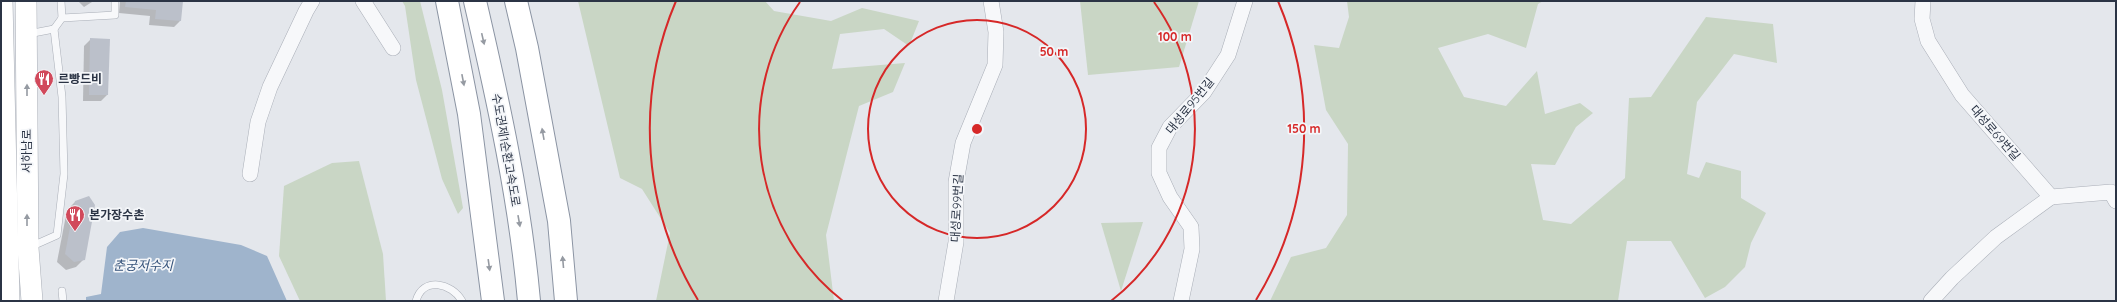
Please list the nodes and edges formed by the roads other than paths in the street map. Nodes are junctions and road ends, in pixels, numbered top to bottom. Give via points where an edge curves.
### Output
1 (2, 1) edge
2 (26, 1) edge
3 (61, 1) edge
4 (115, 1) edge
5 (312, 1) edge
6 (363, 1) edge
7 (447, 1) edge
8 (474, 1) edge
9 (516, 1) edge
10 (991, 1) edge
11 (1245, 1) edge
12 (1923, 1) edge
13 (62, 18) junction
14 (54, 29) junction
15 (27, 34) junction
16 (2, 37) edge
17 (393, 48) dead end
18 (250, 174) dead end
19 (2051, 197) junction
20 (2116, 201) edge
21 (28, 248) junction
22 (62, 291) dead end
23 (9, 301) edge
24 (32, 301) edge
25 (63, 301) edge
26 (416, 301) edge
27 (462, 301) edge
28 (493, 301) edge
29 (529, 301) edge
30 (566, 301) edge
31 (946, 301) edge
32 (1181, 301) edge
33 (1931, 301) edge

1 - 16 street, 서하남로
2 - 15 street, 서하남로
3 - 13 lane
4 - 13 lane via 115,15
5 - 18 street via 270,88 258,122
6 - 17 street
7 -> 28 highway via 469,114
8 -> 29 highway, 수도권제1순환고속도로 via 496,92 524,251
30 -> 9 highway via 559,221
10 - 31 street, 대성로99번길 via 996,32 995,65 964,143 956,182 956,242
11 - 32 street, 대성로95번길 via 1228,55 1204,92 1170,127 1159,148 1159,173 1170,197 1191,227 1192,249
12 - 19 street, 대성로69번길 via 1922,19 1928,41 1962,95
13 - 14 lane
14 - 15 lane
14 - 21 lane via 62,97 64,174 57,235
21 -> 15 street, 서하남로
16 - 23 street, 서하남로
19 - 20 street via 2111,192
19 - 33 street via 1996,237
21 - 24 street, 서하남로
22 - 25 lane
26 - 27 lane via 423,289 435,285 449,287 457,292

